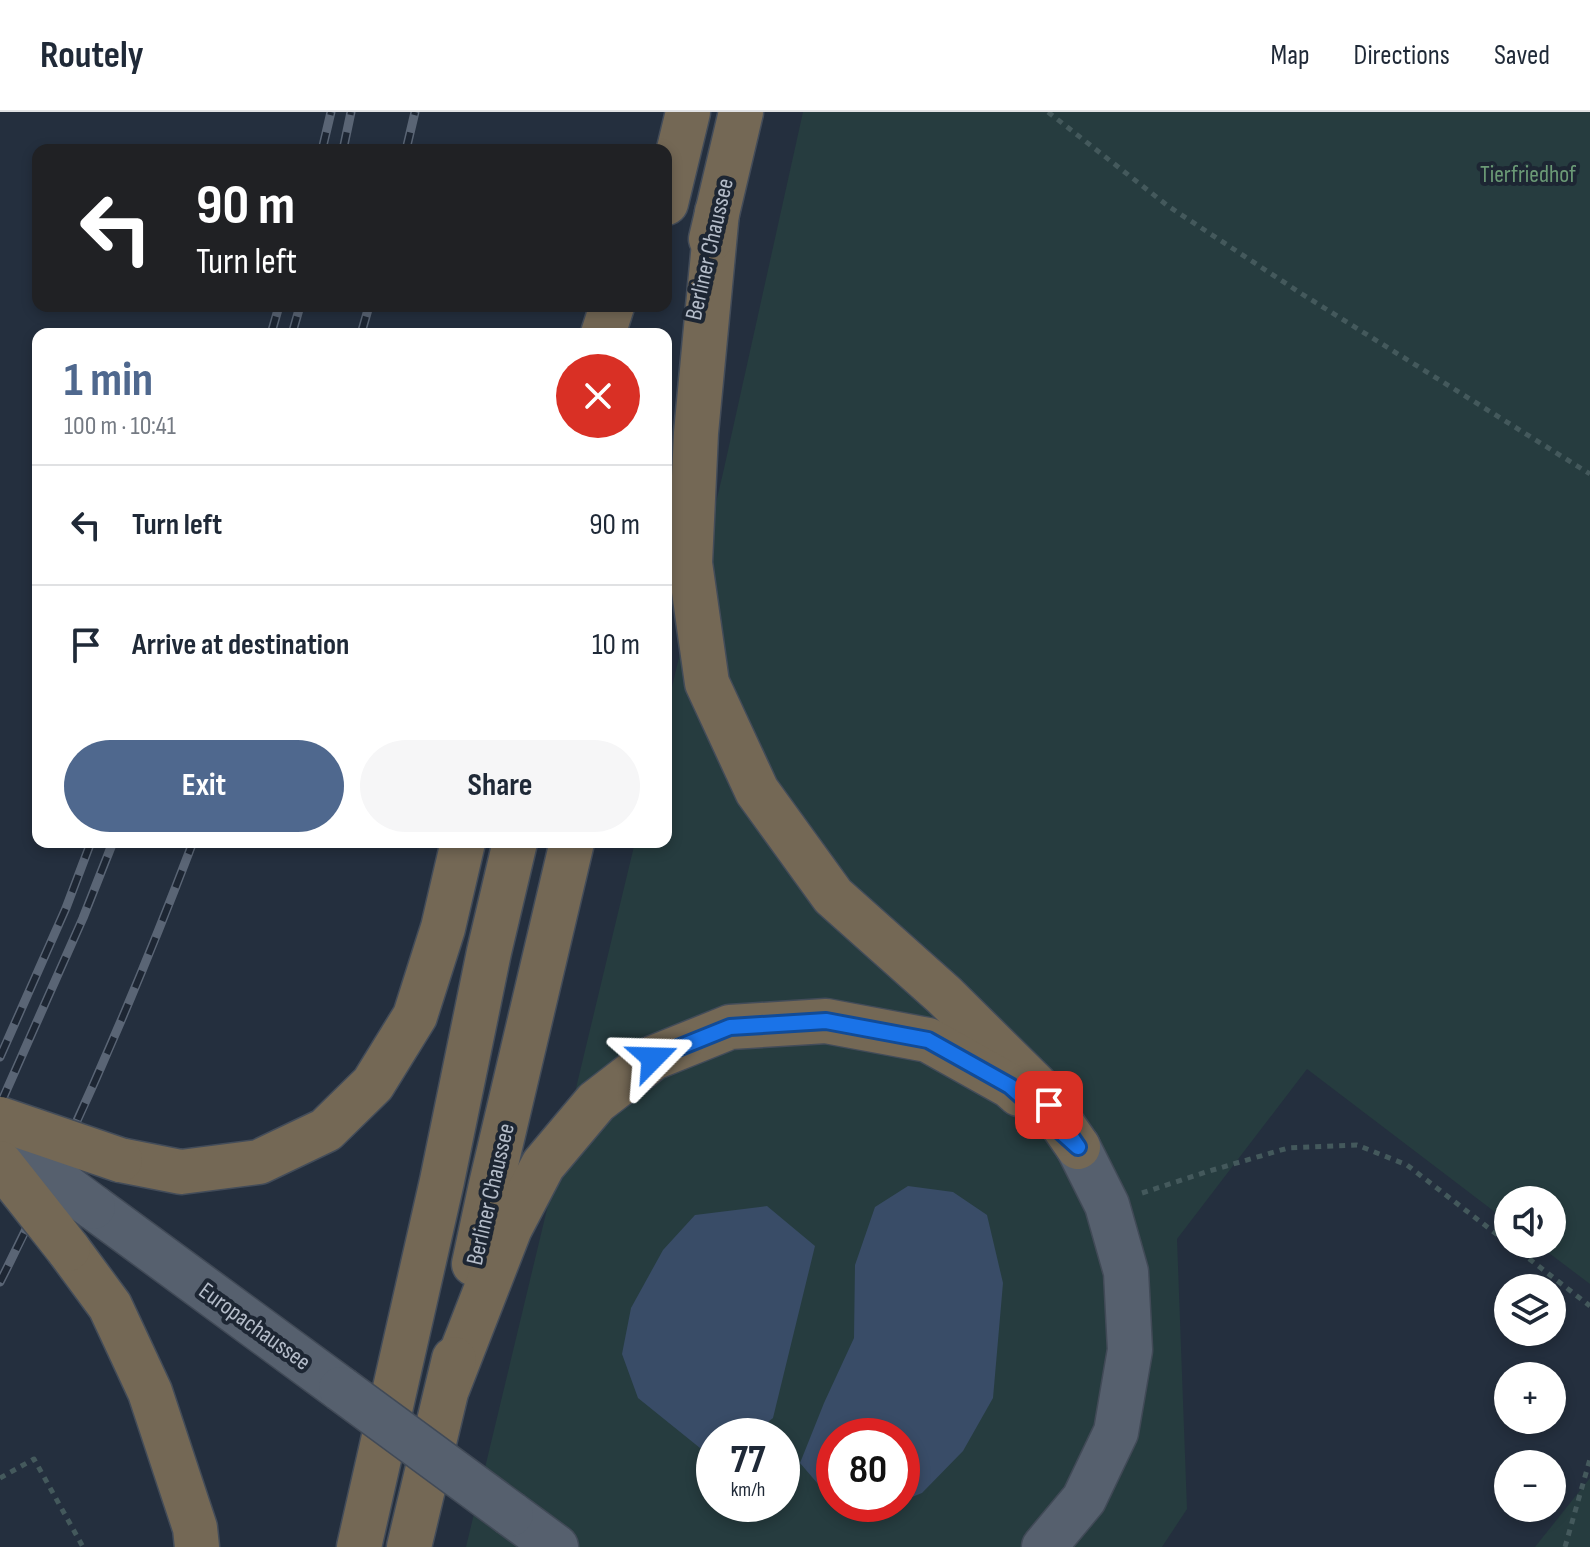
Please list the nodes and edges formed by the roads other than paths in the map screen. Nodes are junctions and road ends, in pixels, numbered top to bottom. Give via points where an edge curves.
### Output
1 (741, 112) edge
2 (686, 118) edge
3 (672, 154) edge
4 (672, 178) edge
5 (717, 212) junction
6 (672, 406) edge
7 (462, 848) edge
8 (514, 848) edge
9 (571, 848) edge
10 (0, 1119) edge
11 (0, 1138) edge
12 (1078, 1147) junction
13 (0, 1163) edge
14 (448, 1387) junction
15 (197, 1547) edge
16 (359, 1547) edge
17 (409, 1547) edge
18 (556, 1547) edge
19 (1044, 1547) edge

1 - 5 highway, Berliner Chaussee
2 - 3 highway
2 - 4 highway
5 - 6 highway, Berliner Chaussee
5 - 12 highway via 690,563 707,683 757,791 833,896 1035,1085
7 - 10 highway, bridge via 415,1016 373,1084 326,1130 259,1162 181,1172 120,1160
8 - 16 highway, Berliner Chaussee
9 - 14 highway, Berliner Chaussee
11 - 18 main road, Europachaussee, bridge
12 - 14 highway via 1010,1086 928,1040 826,1021 730,1027 653,1058 596,1102 543,1165 510,1228
12 - 19 main road via 1107,1205 1126,1272 1130,1350 1116,1432 1084,1499
13 - 15 highway, bridge via 110,1306 150,1392
14 - 17 highway, Berliner Chaussee

